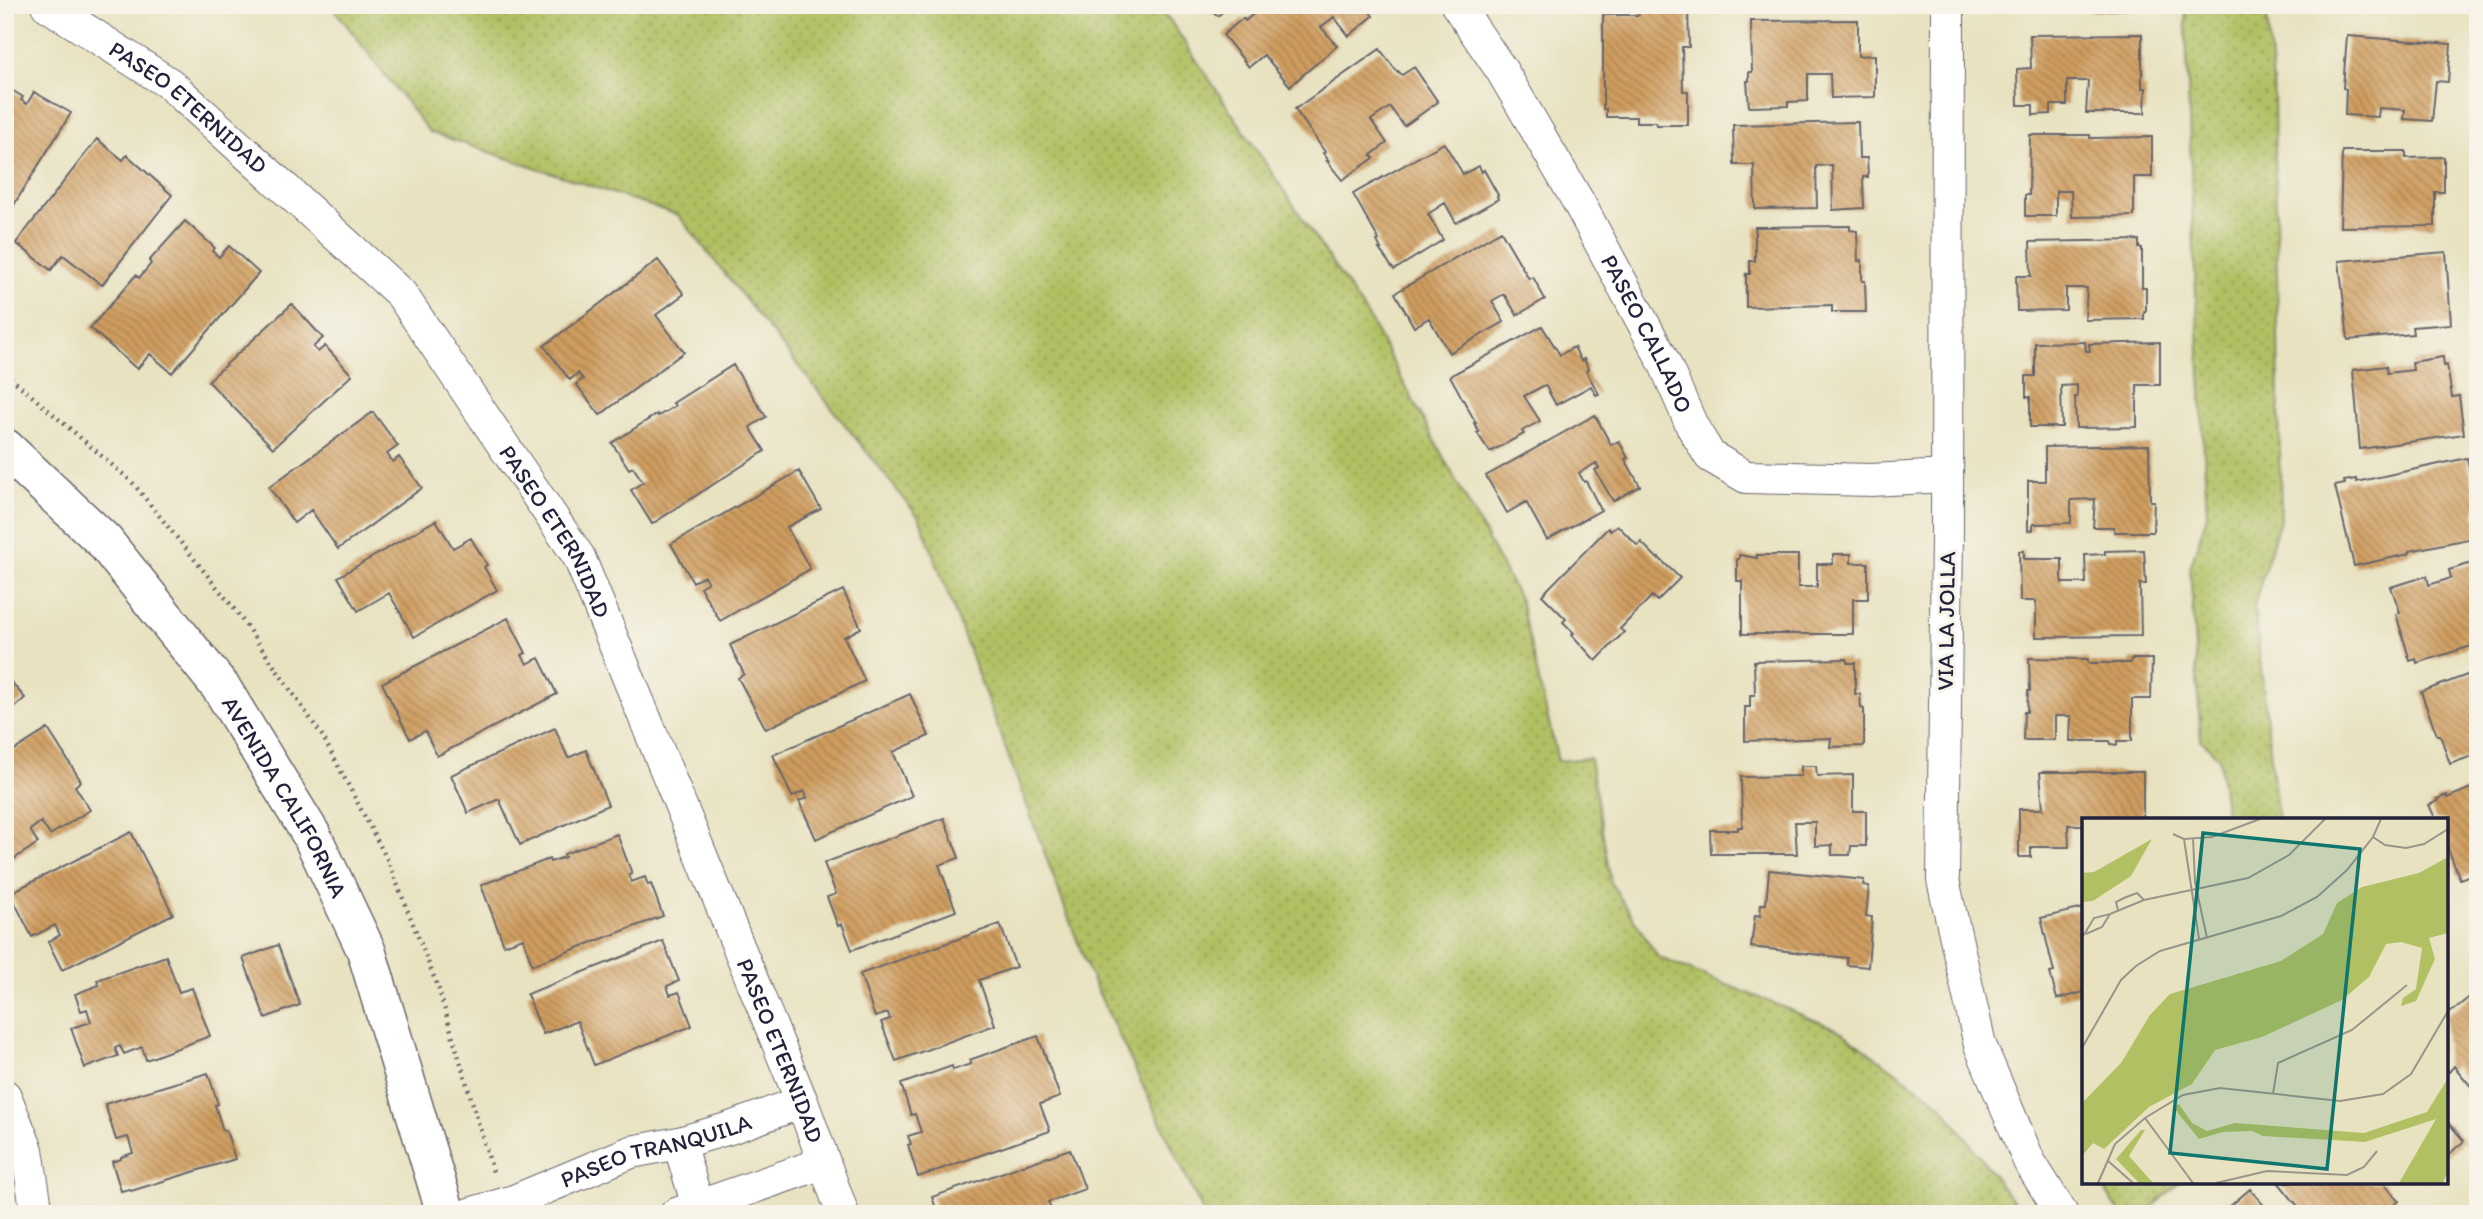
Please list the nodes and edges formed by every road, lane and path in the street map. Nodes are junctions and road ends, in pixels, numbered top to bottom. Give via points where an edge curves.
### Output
1 (47, 5) edge
2 (1457, 5) edge
3 (1948, 5) edge
4 (5, 448) edge
5 (1947, 476) junction
6 (5, 1096) edge
7 (802, 1102) junction
8 (679, 1143) junction
9 (823, 1163) junction
10 (687, 1210) edge
11 (37, 1214) edge
12 (446, 1214) edge
13 (469, 1214) edge
14 (843, 1214) edge
15 (2062, 1214) edge

1 - 7 street, PASEO ETERNIDAD via 170,84 401,294 579,557
2 - 5 street, PASEO CALLADO via 1502,71 1579,204 1710,456 1746,477 1871,480
3 - 5 street, VIA LA JOLLA
4 - 12 street, AVENIDA CALIFORNIA via 104,541 222,688 312,836 366,950
5 - 15 street, VIA LA JOLLA via 1943,880 1980,1045 2029,1161
6 - 11 street via 27,1150
7 - 8 street, PASEO TRANQUILA
7 - 9 street, PASEO ETERNIDAD
8 - 10 street
8 - 13 street, PASEO TRANQUILA via 631,1152 514,1201
9 - 10 street
9 - 14 street, PASEO ETERNIDAD

